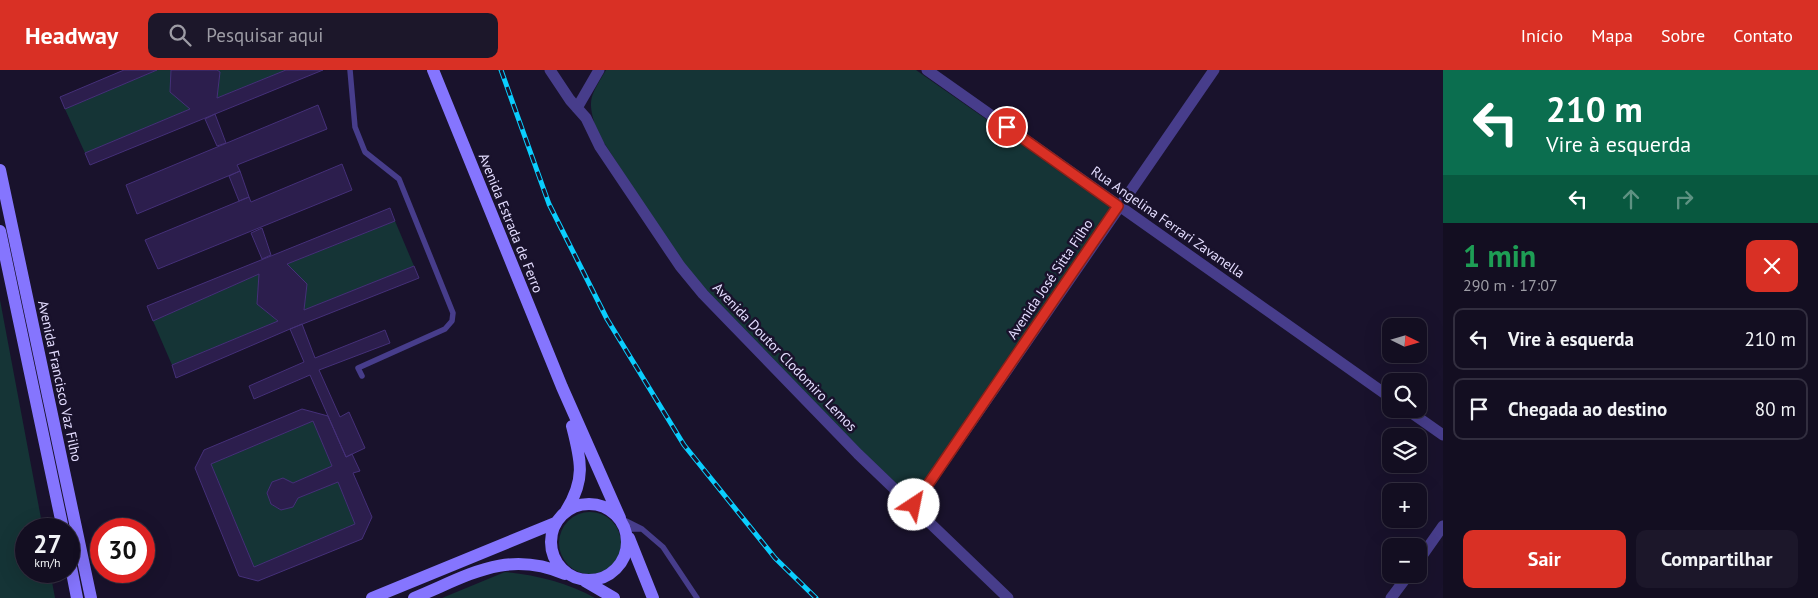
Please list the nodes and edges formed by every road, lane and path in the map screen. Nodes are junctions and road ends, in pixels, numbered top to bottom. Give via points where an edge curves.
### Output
1 (350, 70) edge
2 (433, 70) edge
3 (550, 70) edge
4 (600, 70) edge
5 (928, 70) edge
6 (1214, 70) edge
7 (577, 108) junction
8 (0, 170) edge
9 (1118, 206) junction
10 (0, 231) edge
11 (362, 376) dead end
12 (562, 387) junction
13 (1382, 392) edge
14 (1419, 418) edge
15 (1443, 434) edge
16 (914, 505) junction
17 (565, 511) junction
18 (61, 518) edge
19 (620, 518) junction
20 (556, 523) junction
21 (1443, 526) edge
22 (642, 529) junction
23 (627, 531) junction
24 (1427, 549) edge
25 (570, 576) junction
26 (585, 581) junction
27 (75, 583) edge
28 (1402, 583) edge
29 (78, 598) edge
30 (91, 598) edge
31 (372, 598) edge
32 (414, 598) edge
33 (614, 598) edge
34 (653, 598) edge
35 (697, 598) edge
36 (1008, 598) edge
37 (1391, 598) edge

1 - 11 lane via 355,127 365,152 399,179 452,313 452,322 446,329 358,368
2 - 12 main road, Avenida Estrada de Ferro
3 - 7 street, Avenida Doutor Clodomiro Lemos
4 - 7 street
5 - 9 street, Rua Angelina Ferrari Zavanella
6 - 9 street, Avenida José Sitta Filho
7 - 16 street, Avenida Doutor Clodomiro Lemos via 642,210 703,294 858,454
8 - 30 main road, Avenida Francisco Vaz Filho
9 - 13 street, Rua Angelina Ferrari Zavanella
9 - 16 street, Avenida José Sitta Filho
10 - 18 main road, Avenida Francisco Vaz Filho
12 - 17 main road, Avenida Estrada de Ferro via 579,453 581,474 576,494
12 - 19 main road, Avenida Estrada de Ferro
14 - 15 street
16 - 36 street, Avenida Doutor Clodomiro Lemos
17 - 19 main road, Avenida Estrada de Ferro via 579,504 594,503 608,508
17 - 20 main road, Avenida Estrada de Ferro
19 - 22 lane
19 - 23 main road, Avenida Estrada de Ferro
20 - 25 main road, Avenida Estrada de Ferro via 551,537 552,552 559,566
20 - 31 main road
21 - 24 street
22 - 23 lane
22 - 35 lane via 663,547
23 - 26 main road via 628,546 623,561 614,572 600,579
23 - 34 main road, Avenida Estrada de Ferro
25 - 26 main road
25 - 32 main road via 536,564 499,564
26 - 33 main road
27 - 29 main road
28 - 37 street

